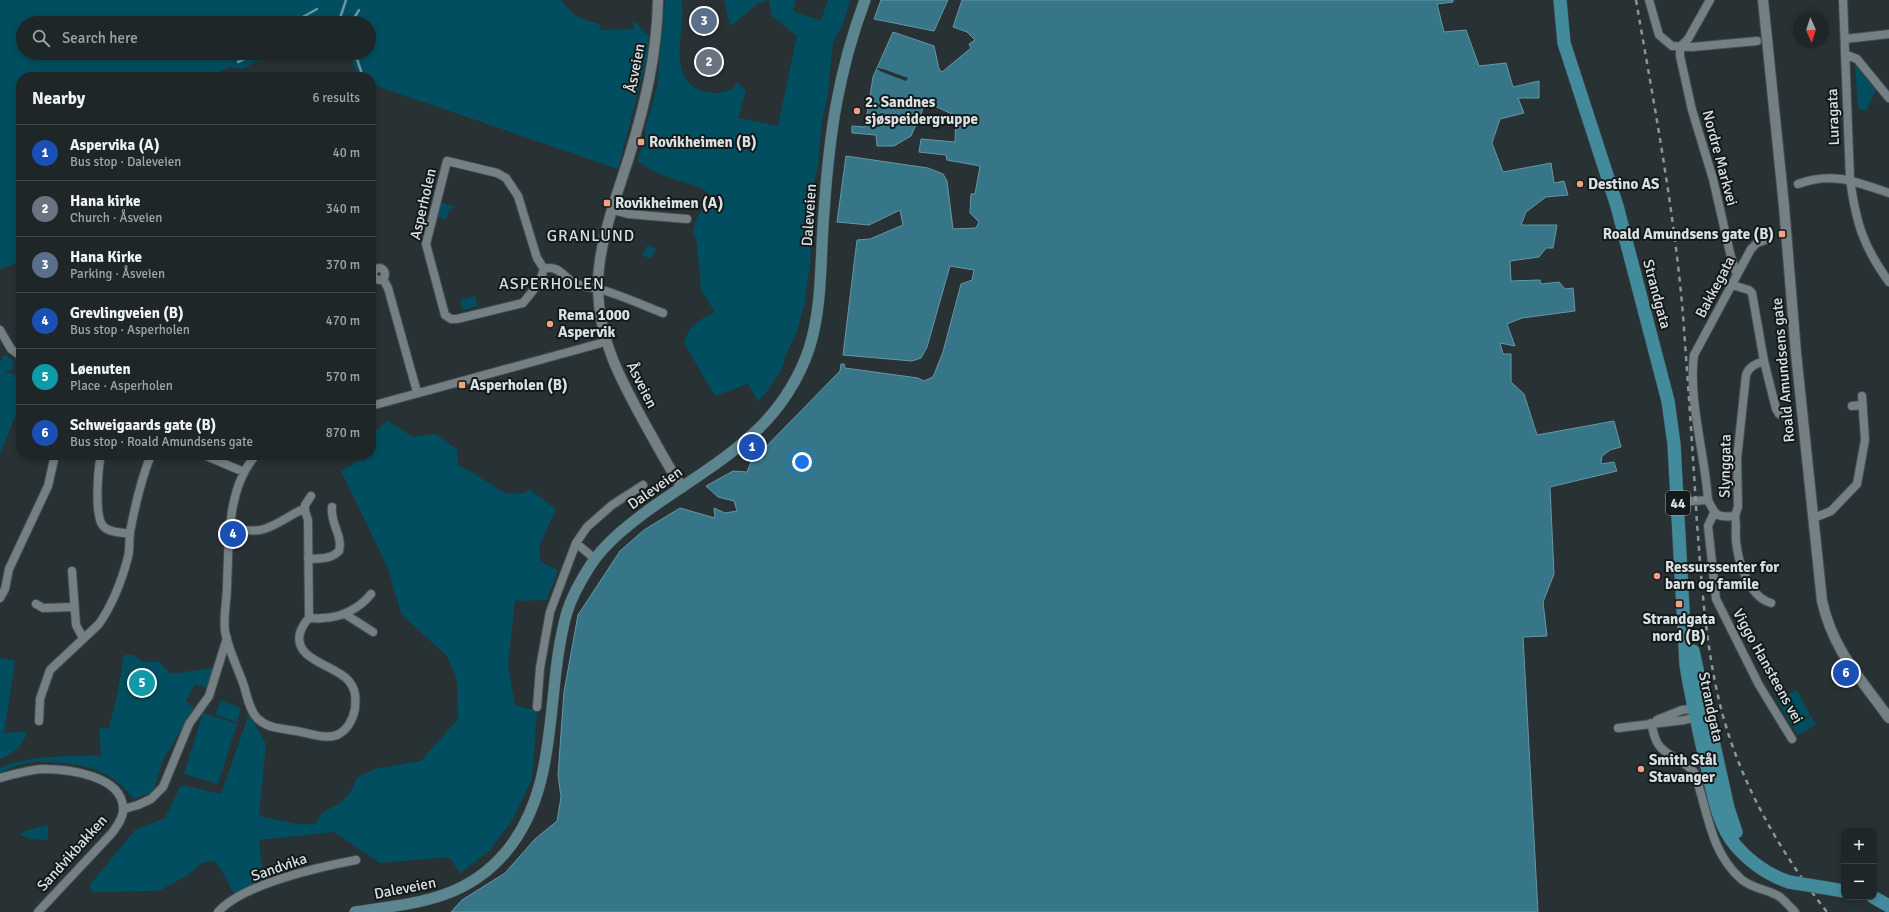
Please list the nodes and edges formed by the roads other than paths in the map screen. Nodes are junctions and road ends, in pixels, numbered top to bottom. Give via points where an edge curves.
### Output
1 (658, 0) edge
2 (865, 0) edge
3 (1560, 0) edge
4 (1649, 0) edge
5 (1710, 0) edge
6 (1764, 0) edge
7 (1843, 0) edge
8 (1889, 34) edge
9 (1845, 39) junction
10 (1757, 41) dead end
11 (1680, 47) junction
12 (1845, 54) junction
13 (1889, 98) edge
14 (1850, 179) junction
15 (1798, 184) dead end
16 (1888, 191) edge
17 (613, 210) junction
18 (687, 219) dead end
19 (1768, 239) dead end
20 (544, 269) junction
21 (1737, 275) junction
22 (383, 279) dead end
23 (1889, 282) edge
24 (1732, 285) junction
25 (598, 288) junction
26 (663, 312) dead end
27 (0, 330) edge
28 (605, 342) junction
29 (16, 353) edge
30 (1764, 361) junction
31 (417, 392) junction
32 (376, 404) edge
33 (1852, 406) dead end
34 (1785, 416) dead end
35 (54, 460) edge
36 (100, 460) edge
37 (149, 460) edge
38 (216, 460) edge
39 (252, 460) edge
40 (244, 472) junction
41 (643, 485) dead end
42 (682, 487) junction
43 (311, 496) dead end
44 (1708, 500) junction
45 (1678, 502) junction
46 (332, 507) dead end
47 (305, 511) junction
48 (1714, 513) junction
49 (1735, 516) junction
50 (1812, 516) junction
51 (229, 527) junction
52 (130, 534) junction
53 (576, 543) junction
54 (308, 559) junction
55 (595, 559) junction
56 (72, 571) dead end
57 (371, 594) dead end
58 (0, 598) edge
59 (1771, 603) dead end
60 (36, 604) dead end
61 (74, 607) junction
62 (346, 614) junction
63 (310, 618) junction
64 (373, 632) dead end
65 (227, 637) junction
66 (83, 638) junction
67 (537, 707) dead end
68 (1698, 712) junction
69 (1889, 718) edge
70 (39, 721) dead end
71 (1651, 723) junction
72 (1618, 728) dead end
73 (1792, 739) dead end
74 (0, 778) edge
75 (124, 809) junction
76 (356, 860) dead end
77 (1841, 890) edge
78 (1877, 895) edge
79 (1889, 896) edge
80 (1877, 898) edge
81 (1889, 906) edge
82 (40, 911) edge
83 (218, 912) edge
84 (355, 912) edge
85 (1795, 912) edge

1 - 17 street, Åsveien via 656,40 649,82
2 - 42 main road, Daleveien via 852,38 834,111 827,168 817,312 810,346 792,386 762,427 724,459
3 - 45 main road, Strandgata / 44 via 1564,42 1617,206 1668,401
4 - 11 street via 1659,35 1672,46
5 - 11 street via 1688,39
6 - 50 street, Roald Amundsens gate
7 - 9 street, Luragata
8 - 9 street
9 - 12 street, Luragata
10 - 11 street
11 - 21 street, Nordre Markvei via 1692,110
12 - 13 street via 1857,59
12 - 14 street, Luragata
14 - 15 street via 1814,179
14 - 16 street
14 - 23 street, Luragata via 1856,220 1861,235 1872,258
17 - 18 street via 628,214
17 - 25 street, Åsveien via 600,260
19 - 21 street, Bakkegata via 1757,243 1751,249
20 - 20 street, Asperholen via 539,283 523,303 457,319 445,315 426,244 447,161 496,173 506,178 518,196 537,258
20 - 25 street via 555,268 573,282
21 - 24 street, Bakkegata
22 - 31 street via 388,288
24 - 30 street via 1752,293
24 - 44 street, Bakkegata via 1694,355 1692,366
25 - 26 street
25 - 28 street, Åsveien
27 - 29 street via 11,349
28 - 31 street
28 - 42 street, Åsveien via 628,391
30 - 34 street via 1776,409 1779,414
30 - 49 street, Slynggata via 1752,366 1746,375 1737,459 1738,507
31 - 32 street
33 - 50 street via 1862,400 1865,440 1857,484 1831,511
35 - 58 street via 48,486 9,569
36 - 52 street via 97,471 100,518 103,526 112,531
37 - 52 street via 144,470
38 - 40 street
39 - 40 street
40 - 51 street
41 - 53 street, Daleveien via 612,505 587,527
42 - 55 main road, Daleveien via 624,528
43 - 47 street via 305,505
44 - 45 street, Slynggata
44 - 48 street, Slynggata
45 - 68 main road, Strandgata / 44 via 1685,652
46 - 54 street via 332,520 340,537 339,551 325,559
47 - 51 street via 301,510 277,525 257,531
47 - 54 street via 308,520
48 - 49 street, Slynggata via 1722,517
48 - 73 street, Viggo Hansteens vei via 1708,526 1716,599 1759,685
49 - 59 street via 1736,541 1747,578 1754,592 1763,601
50 - 69 street, Roald Amundsens gate via 1819,585 1831,634 1849,664
51 - 65 street via 225,631
52 - 66 street via 129,555 122,578 99,624
53 - 55 street
53 - 67 street, Daleveien via 550,612 541,662
54 - 63 street
55 - 84 main road, Daleveien via 568,610 556,671 542,780 518,837 485,872 446,895 407,905
56 - 61 street
57 - 62 street via 362,604
60 - 61 street via 43,608
61 - 66 street via 76,625
62 - 63 street
62 - 64 street
63 - 65 street via 304,623 299,637 304,653 344,677 355,693 351,721 339,734 333,736 269,727 257,718
65 - 75 street via 209,696 189,724 163,787 152,799
66 - 70 street via 50,670 40,699
68 - 71 street via 1682,710
68 - 77 main road, Strandgata / 44, bridge via 1719,810 1732,840 1763,870 1789,882
71 - 72 street
71 - 85 street via 1659,746 1666,753 1688,764 1694,772 1712,835 1726,863 1742,880 1779,897
74 - 75 street, Sandvikbakken via 42,769 98,778 112,786 121,798
75 - 82 street, Sandvikbakken via 112,833
76 - 83 street, Sandvika via 273,882 235,898 224,904
78 - 79 main road
80 - 81 main road

